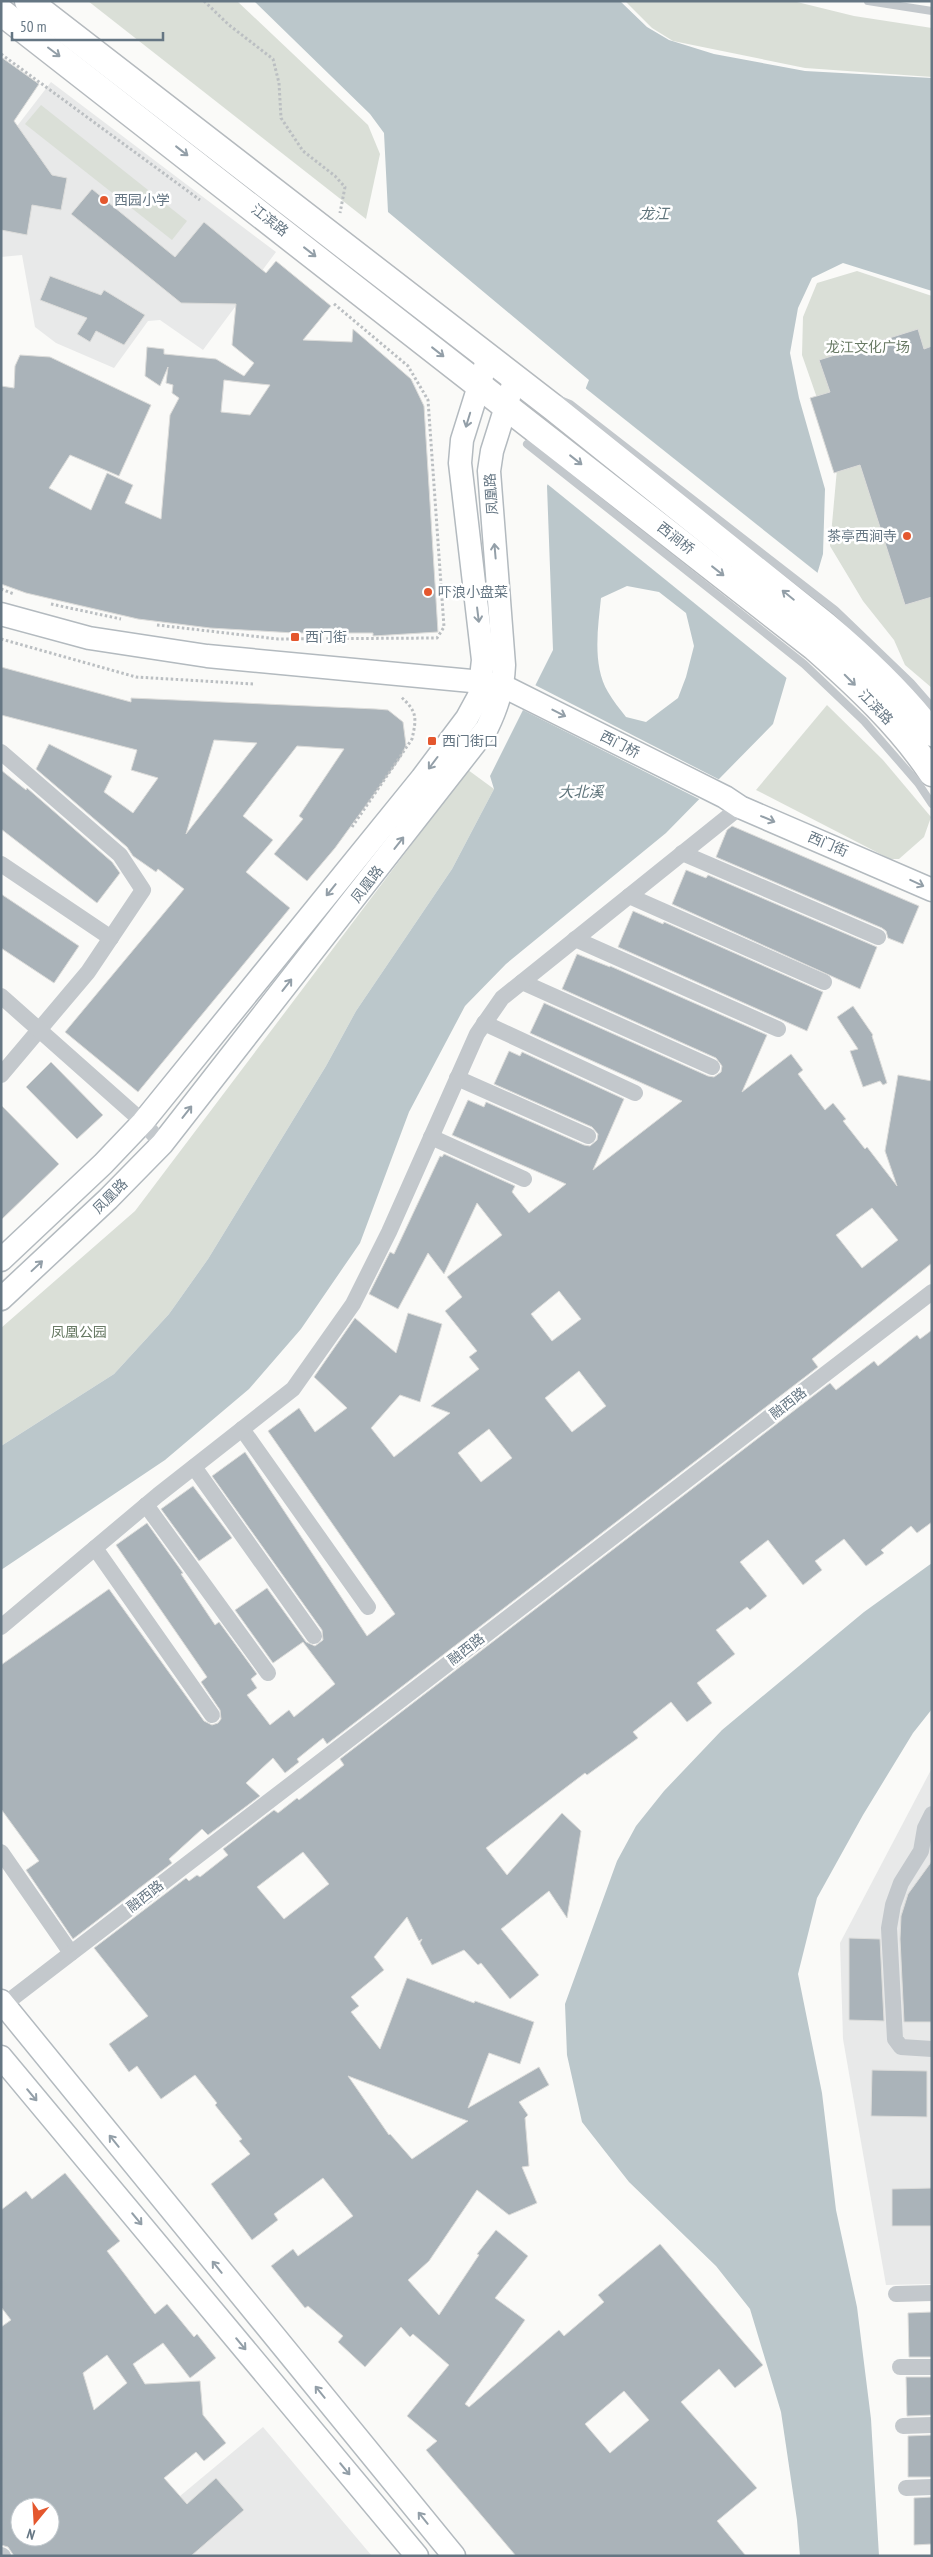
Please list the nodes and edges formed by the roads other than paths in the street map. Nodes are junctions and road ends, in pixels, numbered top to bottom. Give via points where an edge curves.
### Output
1 (28, 1) edge
2 (868, 1) edge
3 (932, 11) edge
4 (2, 14) edge
5 (488, 357) junction
6 (515, 378) junction
7 (479, 384) junction
8 (556, 402) joint
9 (507, 405) junction
10 (533, 437) joint
11 (1, 614) edge
12 (820, 637) junction
13 (500, 686) junction
14 (932, 707) edge
15 (932, 733) edge
16 (1, 752) edge
17 (932, 773) edge
18 (732, 802) junction
19 (932, 804) edge
20 (682, 853) junction
21 (1, 864) edge
22 (932, 890) edge
23 (629, 896) junction
24 (878, 937) dead end
25 (111, 938) junction
26 (575, 939) junction
27 (522, 982) junction
28 (824, 982) dead end
29 (1, 996) edge
30 (484, 1023) junction
31 (778, 1029) dead end
32 (40, 1032) junction
33 (712, 1067) dead end
34 (1, 1074) edge
35 (456, 1078) junction
36 (635, 1093) dead end
37 (143, 1122) junction
38 (588, 1136) dead end
39 (430, 1137) junction
40 (162, 1144) junction
41 (524, 1179) dead end
42 (1, 1260) edge
43 (932, 1292) edge
44 (1, 1299) edge
45 (242, 1428) junction
46 (194, 1467) junction
47 (146, 1505) junction
48 (95, 1548) junction
49 (368, 1607) dead end
50 (1, 1627) edge
51 (314, 1636) dead end
52 (268, 1673) dead end
53 (212, 1715) dead end
54 (932, 1814) edge
55 (1, 1852) edge
56 (71, 1953) junction
57 (2, 2004) edge
58 (932, 2049) edge
59 (1, 2057) edge
60 (932, 2293) edge
61 (896, 2294) dead end
62 (932, 2367) edge
63 (900, 2368) dead end
64 (932, 2425) edge
65 (903, 2426) dead end
66 (932, 2487) edge
67 (906, 2488) dead end
68 (417, 2556) edge
69 (454, 2556) edge

1 - 5 main road, 江滨路
2 - 3 lane
4 -> 7 main road, 江滨路
5 - 6 main road, 江滨路
5 - 7 street, 凤凰路
6 - 8 main road, 江滨路
6 - 9 street, 凤凰路
7 - 9 main road, 江滨路
7 -> 13 street, 凤凰路 via 462,440 460,463 484,660
8 - 12 main road, 西涧桥
9 - 10 main road, 江滨路
13 -> 9 street, 凤凰路 via 504,665 489,471
10 - 12 main road, 西涧桥
11 - 13 street via 88,638 207,656
12 - 14 lane via 911,682
12 - 15 main road, 江滨路 via 856,651
12 -> 17 main road, 江滨路
12 - 19 lane via 864,721
13 -> 18 street, 西门桥
13 -> 37 street, 凤凰路 via 479,696 467,718 427,771
40 -> 13 street, 凤凰路 via 487,728
16 - 25 street via 120,855 142,890
18 - 20 street
18 -> 22 street, 西门街
20 - 23 street
20 - 24 street
21 - 25 street
23 - 26 street
23 - 28 street
25 - 32 street
26 - 27 street
26 - 31 street
27 - 30 street via 502,998
27 - 33 street
29 - 32 street
30 - 35 street
30 - 36 street
32 - 34 street
32 - 37 street
35 - 38 street
35 - 39 street
37 - 40 street
37 - 42 street, 凤凰路
39 - 41 street
39 - 45 street via 389,1232 353,1304 293,1389
44 -> 40 street, 凤凰路
43 - 56 street, 融西路
45 - 46 street
45 - 49 street
46 - 47 street
46 - 51 street
47 - 48 street
47 - 52 street
48 - 50 street
48 - 53 street
54 - 58 street via 925,1828 921,1851 896,1893 889,1928 895,2039 901,2047
55 - 56 street
56 - 57 street, 融西路
69 -> 57 street
59 -> 68 street
60 - 61 street
62 - 63 street
64 - 65 street
66 - 67 street

